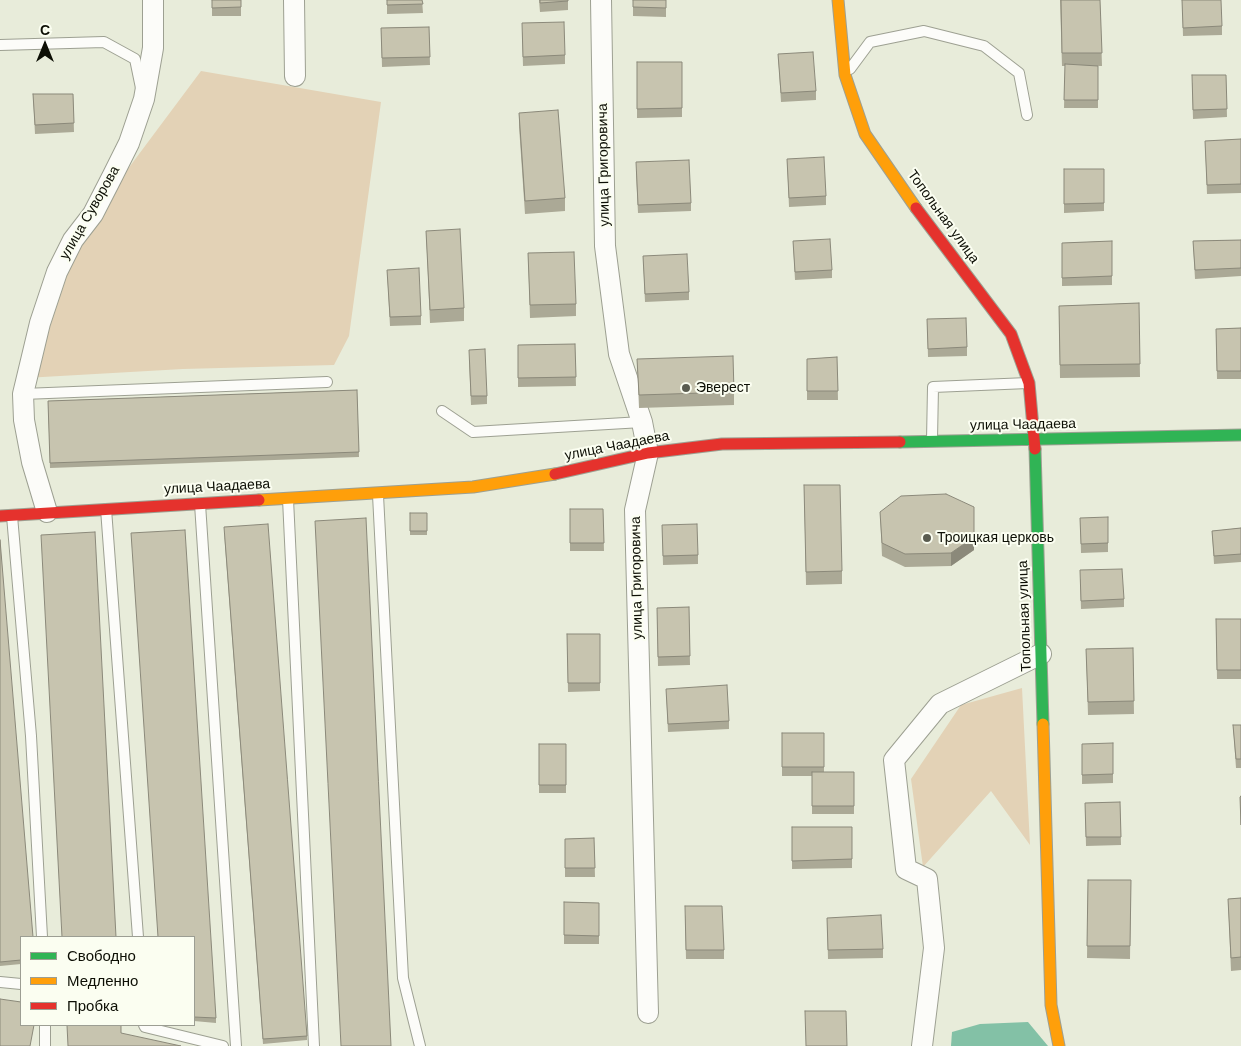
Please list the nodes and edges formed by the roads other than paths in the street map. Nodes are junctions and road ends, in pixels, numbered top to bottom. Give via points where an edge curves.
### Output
1 (152, 0) edge
2 (294, 0) edge
3 (601, 0) edge
4 (838, 0) edge
5 (0, 45) edge
6 (844, 75) junction
7 (295, 76) dead end
8 (144, 99) junction
9 (1027, 115) dead end
10 (327, 382) dead end
11 (1029, 383) junction
12 (23, 394) junction
13 (442, 410) dead end
14 (642, 422) junction
15 (1241, 435) edge
16 (1035, 440) junction
17 (932, 441) junction
18 (648, 453) junction
19 (378, 493) junction
20 (288, 498) junction
21 (200, 504) junction
22 (106, 509) junction
23 (47, 512) junction
24 (6, 516) edge
25 (1041, 654) junction
26 (42, 936) edge
27 (138, 936) edge
28 (0, 982) edge
29 (20, 984) edge
30 (648, 1013) dead end
31 (45, 1026) edge
32 (144, 1026) edge
33 (45, 1046) edge
34 (222, 1046) edge
35 (236, 1046) edge
36 (314, 1046) edge
37 (420, 1046) edge
38 (922, 1046) edge
39 (1058, 1046) edge

1 - 8 street, улица Суворова via 153,48
2 - 7 street
3 - 14 street, улица Григоровича via 605,246 619,354
4 - 6 street, Топольная улица
5 - 8 lane via 104,42 135,60
6 - 9 lane via 870,42 924,31 984,46 1019,73
6 - 11 street, Топольная улица via 865,134 911,202 1011,334
8 - 12 street, улица Суворова via 129,143 113,175 57,272 40,323
10 - 12 lane
11 - 16 street, Топольная улица
11 - 17 lane via 934,387
12 - 23 street, улица Суворова via 32,462
13 - 14 lane via 473,432
14 - 18 street, улица Григоровича
15 - 16 street, улица Чаадаева
16 - 17 street, улица Чаадаева
16 - 25 street, Топольная улица
17 - 18 street, улица Чаадаева via 722,444
18 - 19 street, улица Чаадаева via 570,471 473,487
18 - 30 street, улица Григоровича via 635,510
19 - 20 street, улица Чаадаева
19 - 37 lane via 403,978
20 - 21 street, улица Чаадаева
20 - 36 lane
21 - 22 street, улица Чаадаева
21 - 35 lane
22 - 23 street, улица Чаадаева
22 - 27 lane
23 - 24 street, улица Чаадаева
24 - 26 lane via 31,736
25 - 38 street via 940,704 894,760 906,869 928,879 934,948
25 - 39 street, Топольная улица via 1051,1005
28 - 29 lane
31 - 33 lane
32 - 34 lane

